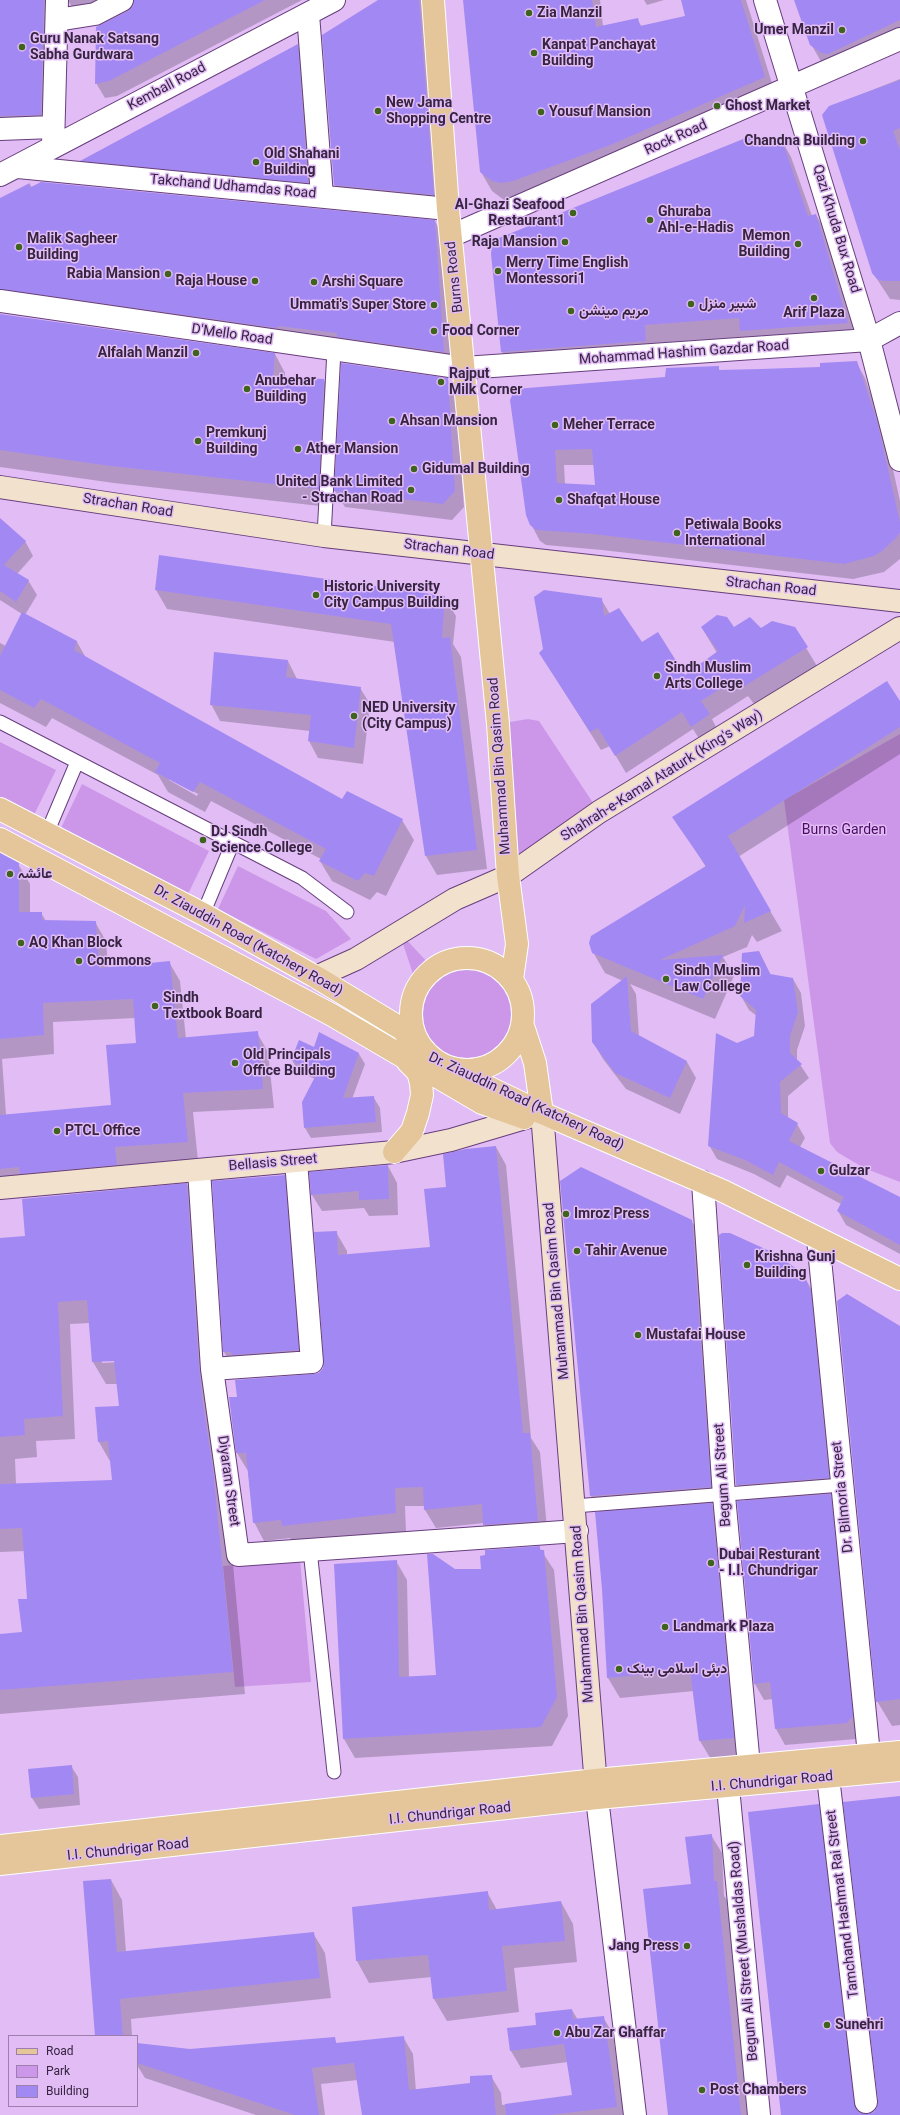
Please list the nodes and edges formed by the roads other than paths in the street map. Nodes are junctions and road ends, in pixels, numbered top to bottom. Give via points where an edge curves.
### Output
1 (122, 0) edge
2 (334, 0) edge
3 (433, 0) edge
4 (765, 0) edge
5 (57, 10) edge
6 (308, 14) junction
7 (900, 40) edge
8 (793, 87) junction
9 (0, 129) edge
10 (53, 137) junction
11 (9, 171) edge
12 (322, 196) junction
13 (448, 209) junction
14 (451, 236) junction
15 (0, 301) edge
16 (900, 322) edge
17 (869, 340) junction
18 (334, 350) junction
19 (464, 368) junction
20 (900, 460) edge
21 (0, 487) edge
22 (324, 536) junction
23 (481, 554) junction
24 (900, 601) edge
25 (900, 628) edge
26 (0, 722) edge
27 (77, 762) junction
28 (0, 809) edge
29 (47, 833) junction
30 (0, 838) edge
31 (233, 842) junction
32 (508, 876) junction
33 (347, 912) dead end
34 (204, 914) junction
35 (316, 977) junction
36 (512, 979) junction
37 (522, 1026) junction
38 (414, 1050) junction
39 (439, 1071) junction
40 (537, 1118) junction
41 (394, 1152) junction
42 (296, 1161) junction
43 (199, 1170) junction
44 (703, 1187) junction
45 (0, 1188) edge
46 (818, 1245) junction
47 (900, 1279) edge
48 (900, 1292) edge
49 (212, 1369) junction
50 (842, 1485) junction
51 (724, 1496) junction
52 (574, 1506) junction
53 (577, 1531) junction
54 (310, 1550) junction
55 (900, 1752) edge
56 (869, 1755) junction
57 (749, 1766) junction
58 (900, 1770) edge
59 (334, 1772) dead end
60 (828, 1777) junction
61 (728, 1787) junction
62 (597, 1789) junction
63 (0, 1846) edge
64 (0, 1864) edge
65 (866, 2102) dead end
66 (635, 2115) edge
67 (759, 2115) edge

1 - 5 street via 95,14
2 - 6 street, Kemball Road
3 - 13 main road, Burns Road
4 - 8 street, Qazi Khuda Bux Road
5 - 10 street
6 - 10 street, Kemball Road
6 - 12 street
7 - 8 street, Rock Road
8 - 14 street, Rock Road
8 - 17 street, Qazi Khuda Bux Road
9 - 10 street
10 - 11 street, Kemball Road
11 - 12 street, Takchand Udhamdas Road
12 - 13 street, Takchand Udhamdas Road
13 - 14 main road, Burns Road
14 - 19 main road, Burns Road
15 - 18 street, D'Mello Road
16 - 17 street, Mohammad Hashim Gazdar Road
17 - 19 street, Mohammad Hashim Gazdar Road
17 - 20 street, Qazi Khuda Bux Road
18 - 19 street, D'Mello Road
18 - 22 lane
19 - 23 main road, Burns Road
21 - 22 main road, Strachan Road
22 - 23 main road, Strachan Road
23 - 24 main road, Strachan Road
23 - 32 main road, Muhammad Bin Qasim Road via 498,724
25 - 32 main road, Shahrah-e-Kamal Ataturk (King's Way) via 599,812
26 - 27 lane
27 - 29 lane
27 - 31 lane
28 - 29 main road, Dr. Ziauddin Road (Katchery Road)
29 - 34 main road, Dr. Ziauddin Road (Katchery Road)
30 - 38 main road, Dr. Ziauddin Road (Katchery Road) via 332,1015
31 - 33 lane via 302,878
31 - 34 lane
32 - 35 main road, Shahrah-e-Kamal Ataturk (King's Way) via 455,899 356,959
32 - 36 main road, Muhammad Bin Qasim Road via 517,944
34 - 35 main road, Dr. Ziauddin Road (Katchery Road)
35 - 38 main road, Dr. Ziauddin Road (Katchery Road) via 402,1029
36 - 37 main road via 521,997
36 - 38 main road via 488,962 469,956 455,958 433,968 417,986 412,999
37 - 39 main road via 509,1051 494,1064 476,1069
37 - 40 main road via 535,1063
38 - 39 main road, Dr. Ziauddin Road (Katchery Road)
38 - 41 main road via 422,1095 412,1131
39 - 40 main road, Dr. Ziauddin Road (Katchery Road)
40 - 41 main road, Bellasis Street
40 - 44 main road, Dr. Ziauddin Road (Katchery Road)
40 - 52 main road, Muhammad Bin Qasim Road
41 - 42 main road, Bellasis Street
42 - 43 main road, Bellasis Street
42 - 49 street via 312,1362
43 - 45 main road, Bellasis Street
43 - 49 street
44 - 46 main road, Dr. Ziauddin Road (Katchery Road)
44 - 51 street, Begum Ali Street
46 - 47 main road, Dr. Ziauddin Road (Katchery Road)
46 - 48 main road, Dr. Ziauddin Road (Katchery Road)
46 - 50 street, Dr. Bilmoria Street
49 - 54 street, Diyaram Street via 238,1555
50 - 51 lane
50 - 56 street, Dr. Bilmoria Street
51 - 52 lane
51 - 57 street, Begum Ali Street
52 - 53 main road, Muhammad Bin Qasim Road
53 - 54 street, Diyaram Street
53 - 62 main road, Muhammad Bin Qasim Road
54 - 59 lane
55 - 56 main road, I.I. Chundrigar Road
56 - 57 main road, I.I. Chundrigar Road
57 - 62 main road, I.I. Chundrigar Road
58 - 60 main road, I.I. Chundrigar Road
60 - 61 main road, I.I. Chundrigar Road
60 - 65 street, Tamchand Hashmat Rai Street
61 - 62 main road, I.I. Chundrigar Road
61 - 67 street, Begum Ali Street (Mushaldas Road)
62 - 63 main road, I.I. Chundrigar Road
62 - 64 main road, I.I. Chundrigar Road
62 - 66 street, Muhammad Bin Qasim Road

